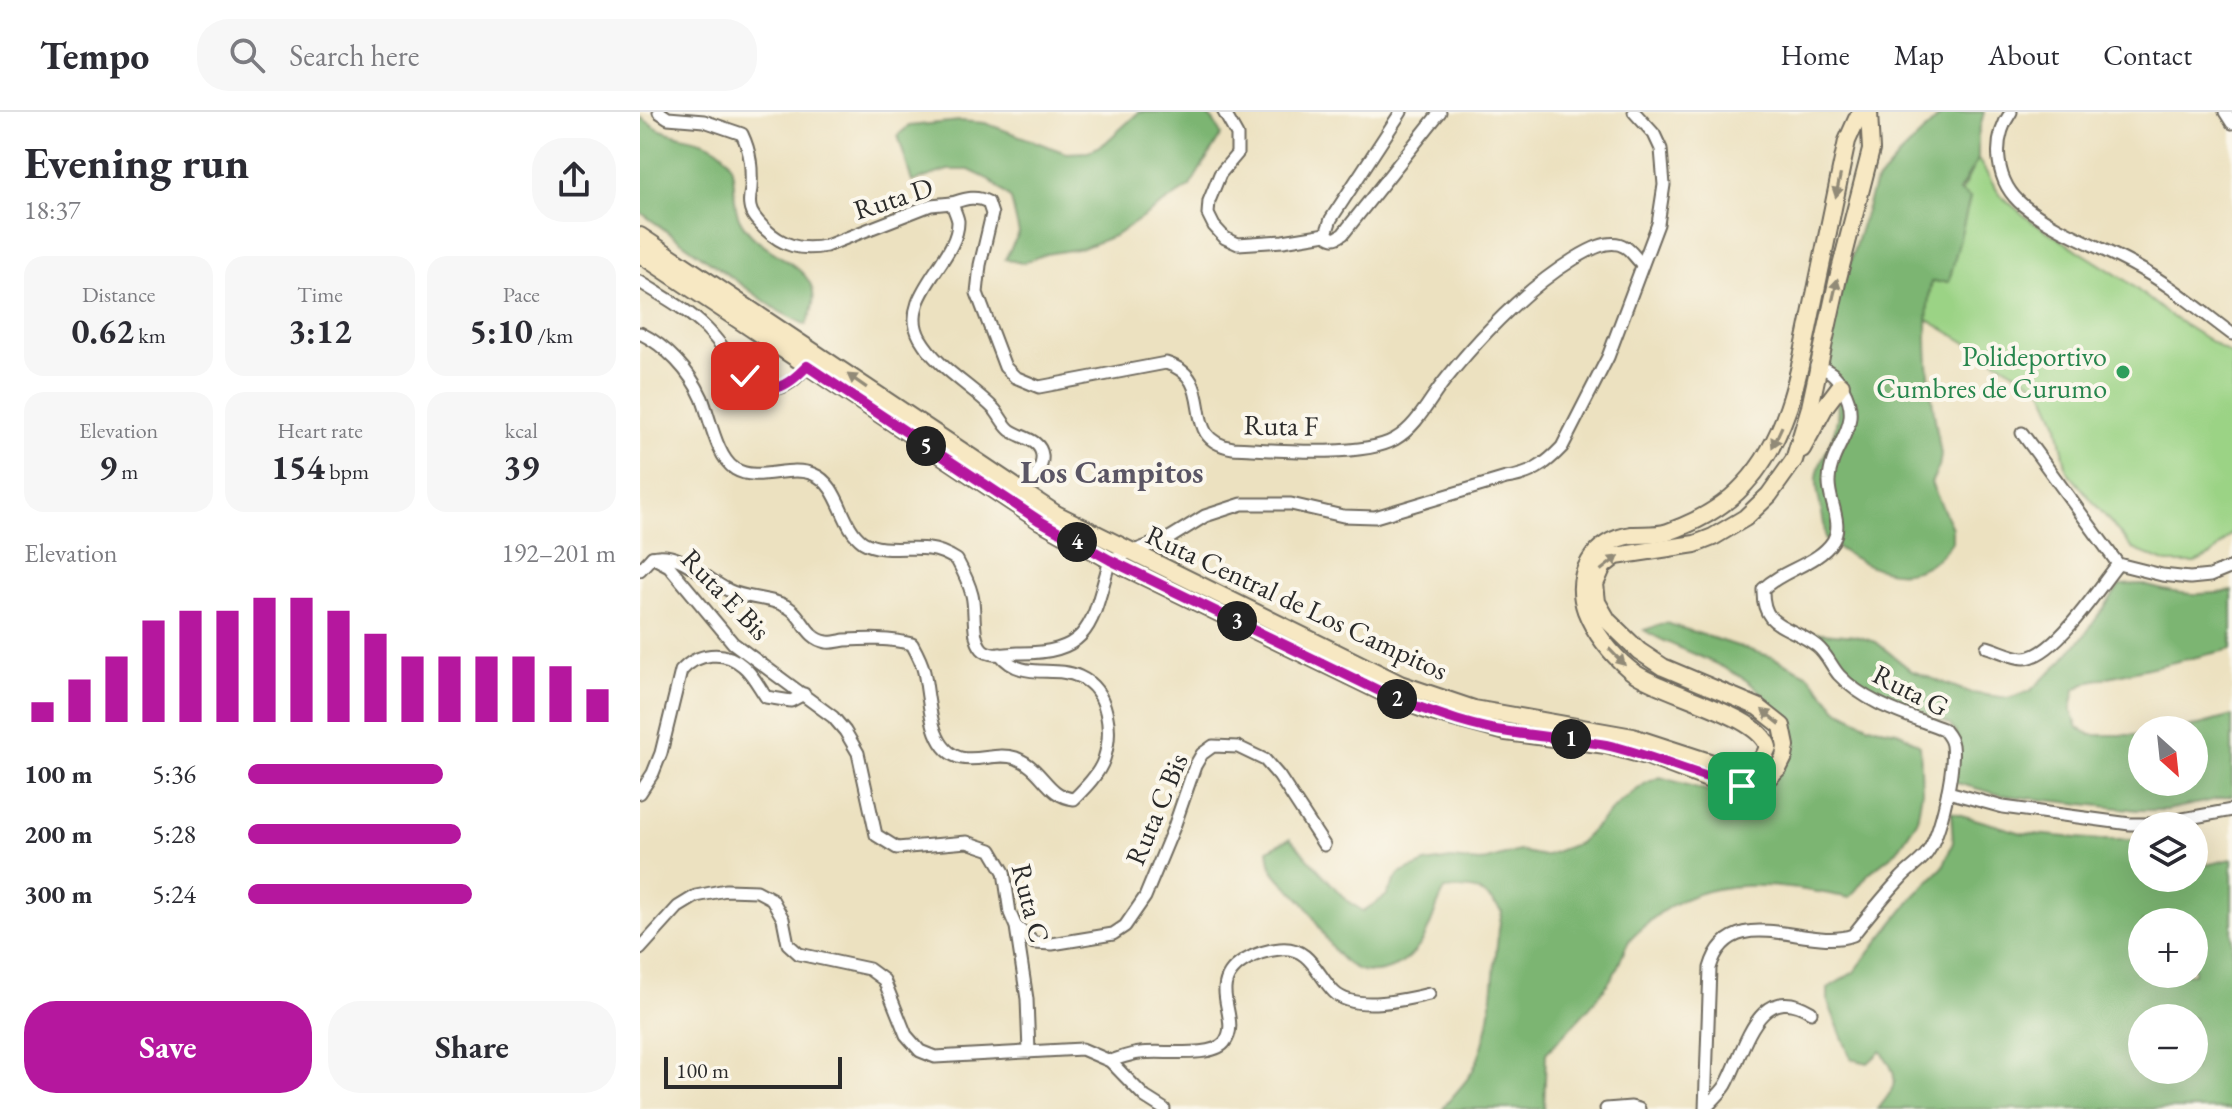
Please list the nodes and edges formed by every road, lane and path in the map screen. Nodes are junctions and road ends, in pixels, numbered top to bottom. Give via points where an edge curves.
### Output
1 (659, 112) edge
2 (1224, 112) edge
3 (1401, 112) edge
4 (1440, 112) edge
5 (1634, 112) edge
6 (1860, 112) edge
7 (1869, 112) edge
8 (2011, 112) edge
9 (2225, 112) edge
10 (2232, 123) edge
11 (952, 203) junction
12 (1326, 234) junction
13 (640, 236) edge
14 (640, 254) edge
15 (1642, 264) junction
16 (640, 282) edge
17 (640, 333) edge
18 (2232, 334) edge
19 (812, 359) junction
20 (1800, 363) junction
21 (1818, 366) junction
22 (1841, 385) junction
23 (2022, 433) dead end
24 (1794, 460) junction
25 (1020, 500) junction
26 (1129, 551) junction
27 (652, 557) junction
28 (1110, 560) junction
29 (2118, 564) junction
30 (2232, 567) edge
31 (640, 570) edge
32 (1987, 647) dead end
33 (1000, 654) junction
34 (804, 694) junction
35 (1948, 792) junction
36 (640, 793) edge
37 (2232, 810) edge
38 (1324, 845) dead end
39 (1016, 927) junction
40 (640, 949) edge
41 (1429, 994) dead end
42 (1811, 1012) dead end
43 (1029, 1052) junction
44 (1110, 1061) junction
45 (1164, 1109) edge
46 (1606, 1109) edge
47 (1639, 1109) edge
48 (1705, 1109) edge

1 - 11 street, Ruta D via 742,134 752,168 750,209 769,233 792,247 826,246 931,205
2 - 12 street via 1237,135 1237,154 1220,174 1209,201 1214,226 1238,244
3 - 12 street
4 - 12 street via 1343,234 1331,239
5 - 15 street via 1654,134 1664,168 1658,224
6 -> 20 main road, Ruta Central de Los Campitos via 1847,141
21 -> 7 main road, Ruta Central de Los Campitos via 1871,150
8 - 18 street via 1998,152 2001,172 2021,204 2139,268
9 - 10 street
11 - 15 street, Ruta F via 968,198 988,202 992,214 977,293 1005,367 1015,377 1039,387 1166,363 1175,366 1197,393 1209,440 1233,448 1367,449 1397,439 1512,304 1555,271 1585,253 1615,244 1626,247
11 - 25 street, Ruta D via 958,220 954,235 916,307 913,324 953,376 1010,429 1038,444 1041,463
13 - 19 main road, Ruta Central de Los Campitos
14 - 19 main road, Ruta Central de Los Campitos
15 - 26 street via 1608,357 1562,447 1539,468 1375,517 1291,504 1242,504
16 - 19 street via 705,327 754,383 789,384
17 - 33 street, Ruta E Bis via 667,350 685,372 701,395 725,461 737,471 801,470 816,475 829,486 860,540 872,546 932,549 957,560 972,595 977,640 988,653
19 - 25 main road, Ruta Central de Los Campitos
20 - 21 street
20 -> 26 main road, Ruta Central de Los Campitos via 1779,435 1740,490 1681,527 1611,542 1593,555 1583,578 1583,600 1593,625 1628,669 1759,732 1768,747 1748,769 1731,769 1614,732 1508,716 1437,698
21 - 22 street via 1832,372
21 - 24 main road, Ruta Central de Los Campitos
22 - 24 main road
22 - 35 street, Ruta G via 1851,421 1829,478 1838,522 1835,538 1823,553 1774,578 1763,589 1762,605 1769,618 1824,651 1839,675 1861,693 1943,729 1952,747
23 - 29 street
28 -> 24 main road, Ruta Central de Los Campitos via 1432,712 1506,732 1606,745 1710,780 1753,786 1779,767 1786,746 1782,726 1758,707 1663,667 1639,651 1608,621 1597,602 1595,584 1603,566 1616,556 1695,544 1745,518
25 - 26 main road, Ruta Central de Los Campitos
25 - 28 main road, Ruta Central de Los Campitos
26 - 28 street
27 - 31 street, Ruta E Bis
27 - 33 street, Ruta E Bis via 674,558 731,592 780,603 828,643 881,639 912,644 924,669 938,738 947,750 959,758 1015,758 1037,770 1054,792 1074,799 1103,761 1109,732 1096,688 1063,671 1008,665
27 - 34 street, Ruta E Bis via 669,566 733,643
28 - 33 street via 1082,637 1041,652
29 - 30 street via 2190,578
29 - 32 street via 2042,651 2026,658
34 - 36 street via 791,701 766,697 744,666 728,657 690,661 681,671 653,773
34 - 39 street, Ruta C via 833,717 858,753 876,835 897,848 967,842 991,850 1004,872
35 - 37 street via 2003,807 2130,824
35 - 48 street, Ruta G via 1929,850 1853,935 1828,939 1758,931 1730,938 1713,957
38 - 39 street, Ruta C Bis via 1265,760 1238,747 1213,746 1195,766 1145,897 1125,926 1113,934 1052,944 1034,943
39 - 43 street, Ruta C
40 - 43 street via 678,907 696,896 757,891 772,899 788,944 799,954 869,969 884,980 906,1035 920,1051 935,1057
41 - 44 street via 1402,1001 1349,1001 1335,993 1310,960 1281,949 1250,957 1228,976 1230,1029 1224,1043 1212,1051 1139,1053
42 - 48 street via 1784,1003 1762,1015 1725,1086
43 - 44 street via 1082,1049
44 - 45 street
46 - 47 street

